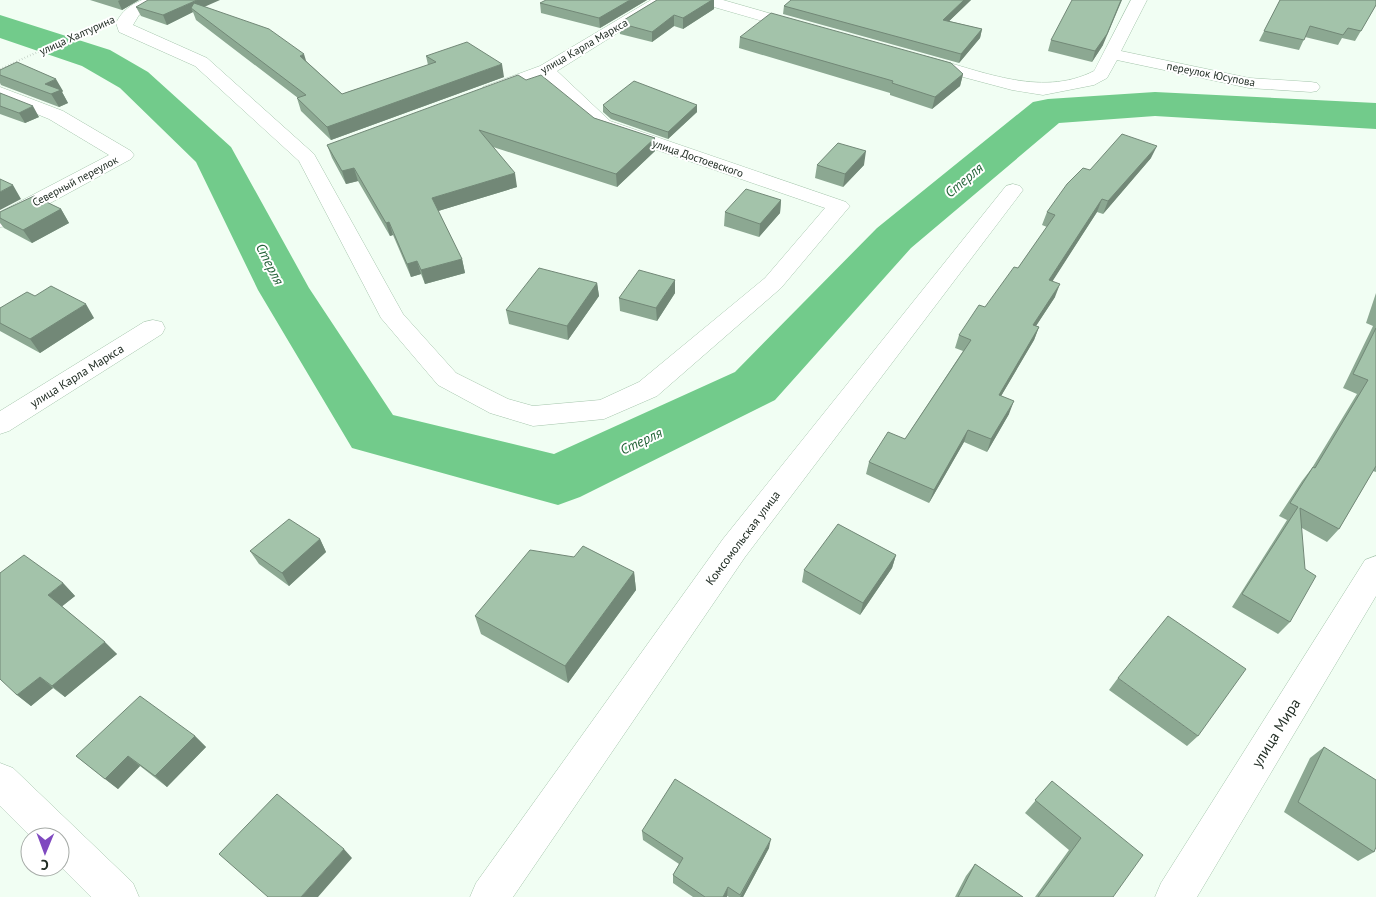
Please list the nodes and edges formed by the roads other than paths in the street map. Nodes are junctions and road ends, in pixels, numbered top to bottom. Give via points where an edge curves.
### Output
1 (662, 0) edge
2 (706, 0) edge
3 (1140, 0) edge
4 (144, 4) edge
5 (821, 32) edge
6 (1111, 54) junction
7 (907, 56) edge
8 (546, 70) junction
9 (1311, 87) dead end
10 (0, 92) edge
11 (472, 97) edge
12 (1013, 190) dead end
13 (0, 220) edge
14 (153, 328) dead end
15 (0, 424) edge
16 (1376, 569) edge
17 (0, 781) edge
18 (48, 827) edge
19 (70, 849) edge
20 (119, 897) edge
21 (490, 897) edge
22 (1175, 897) edge

1 - 8 street, улица Карла Маркса
2 - 5 street
3 - 6 street
4 - 8 street, улица Достоевского via 126,17 125,28 200,62 316,155 393,318 447,380 500,406 533,416 604,409 648,389 773,283 840,206 603,125
6 - 7 street via 1101,74 1088,81 1043,90 1012,86
6 - 9 street, переулок Юсупова via 1248,83
8 - 11 street, улица Карла Маркса
10 - 13 street, Северный переулок via 56,114 124,155
12 - 21 street, Комсомольская улица via 734,548
14 - 15 street, улица Карла Маркса
16 - 22 street, улица Мира
17 - 18 street
19 - 20 street

